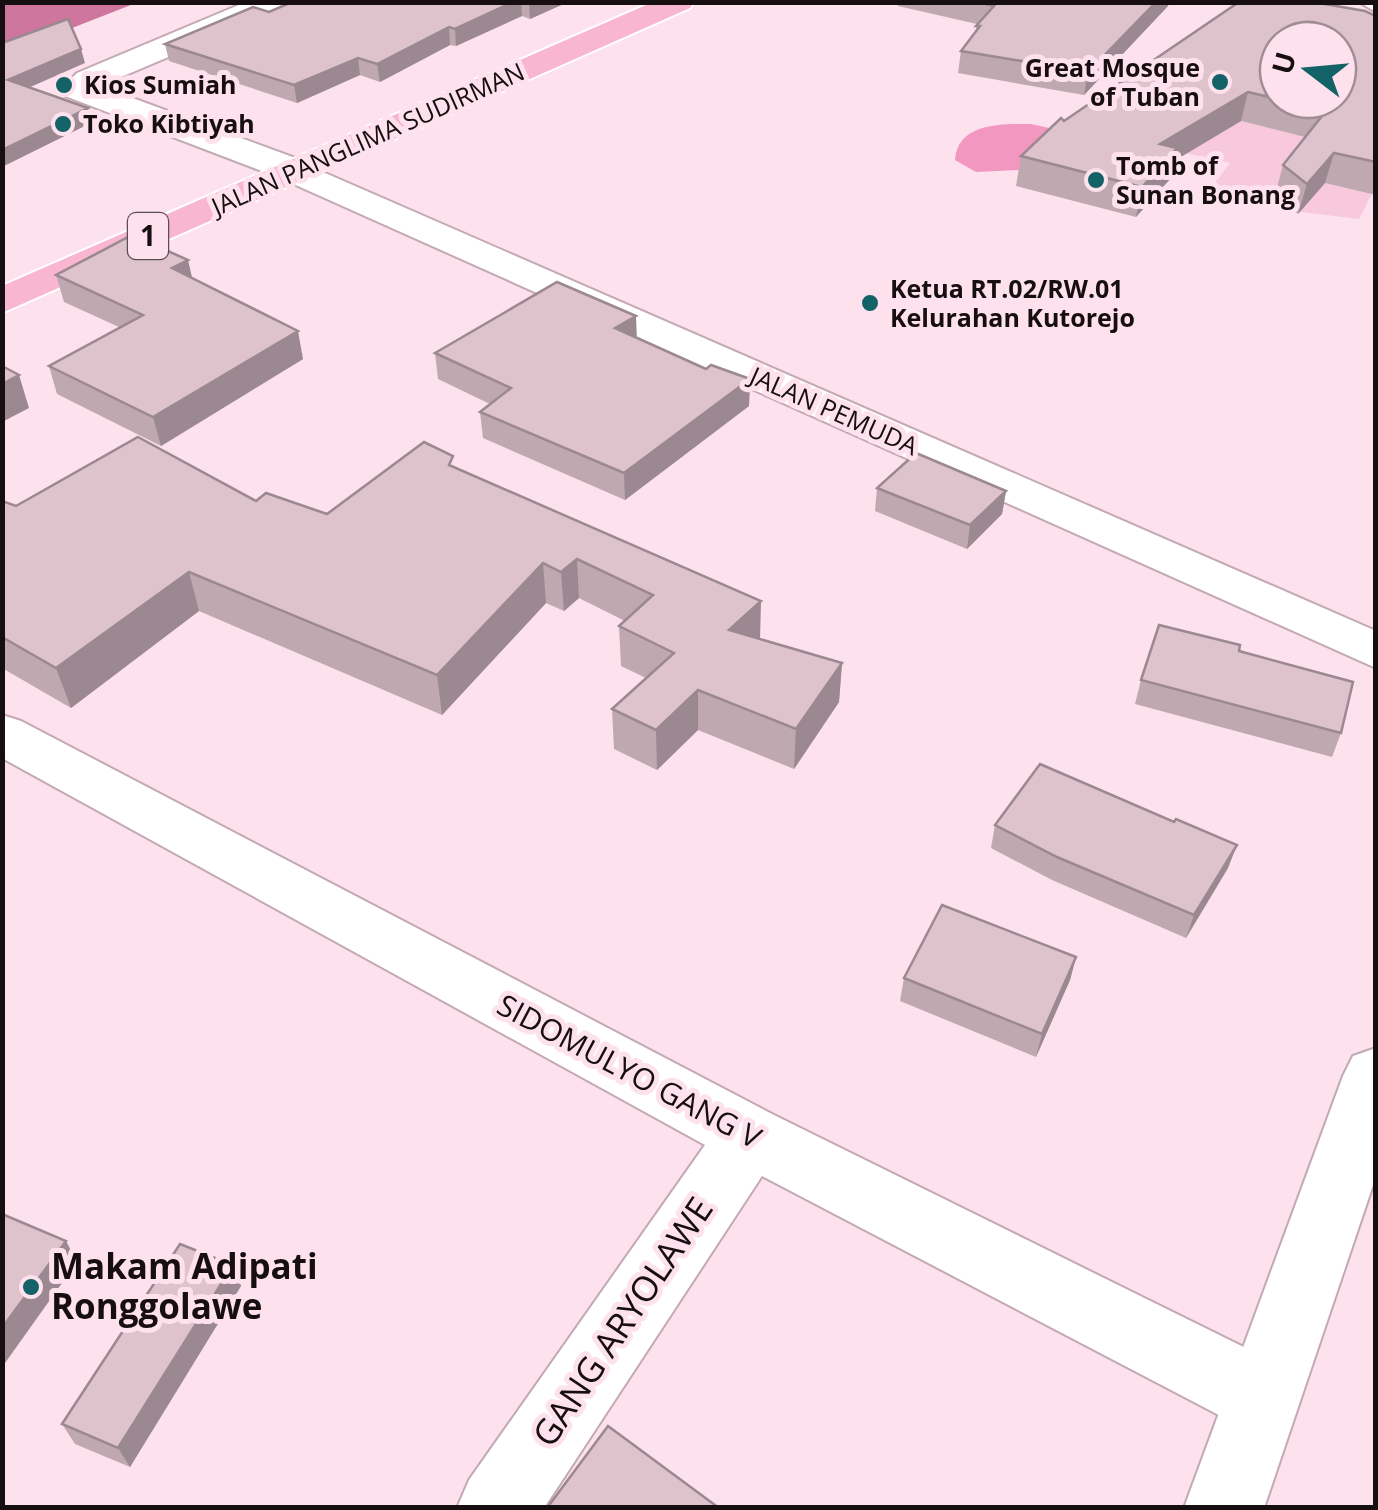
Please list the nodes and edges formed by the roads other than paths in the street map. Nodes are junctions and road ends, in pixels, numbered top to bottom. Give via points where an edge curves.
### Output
1 (272, 2) edge
2 (679, 2) edge
3 (293, 170) junction
4 (2, 301) edge
5 (1376, 651) edge
6 (2, 734) edge
7 (1376, 1076) edge
8 (750, 1136) junction
9 (1262, 1398) junction
10 (496, 1508) edge
11 (1224, 1508) edge

1 - 3 street, JALAN PEMUDA via 77,89
2 - 3 highway, JALAN PANGLIMA SUDIRMAN / 1
3 - 4 highway, JALAN PANGLIMA SUDIRMAN / 1
3 - 5 street, JALAN PEMUDA
6 - 8 street, SIDOMULYO GANG V
7 - 9 street
8 - 9 street, SIDOMULYO GANG V
8 - 10 street, GANG ARYOLAWE
9 - 11 street

